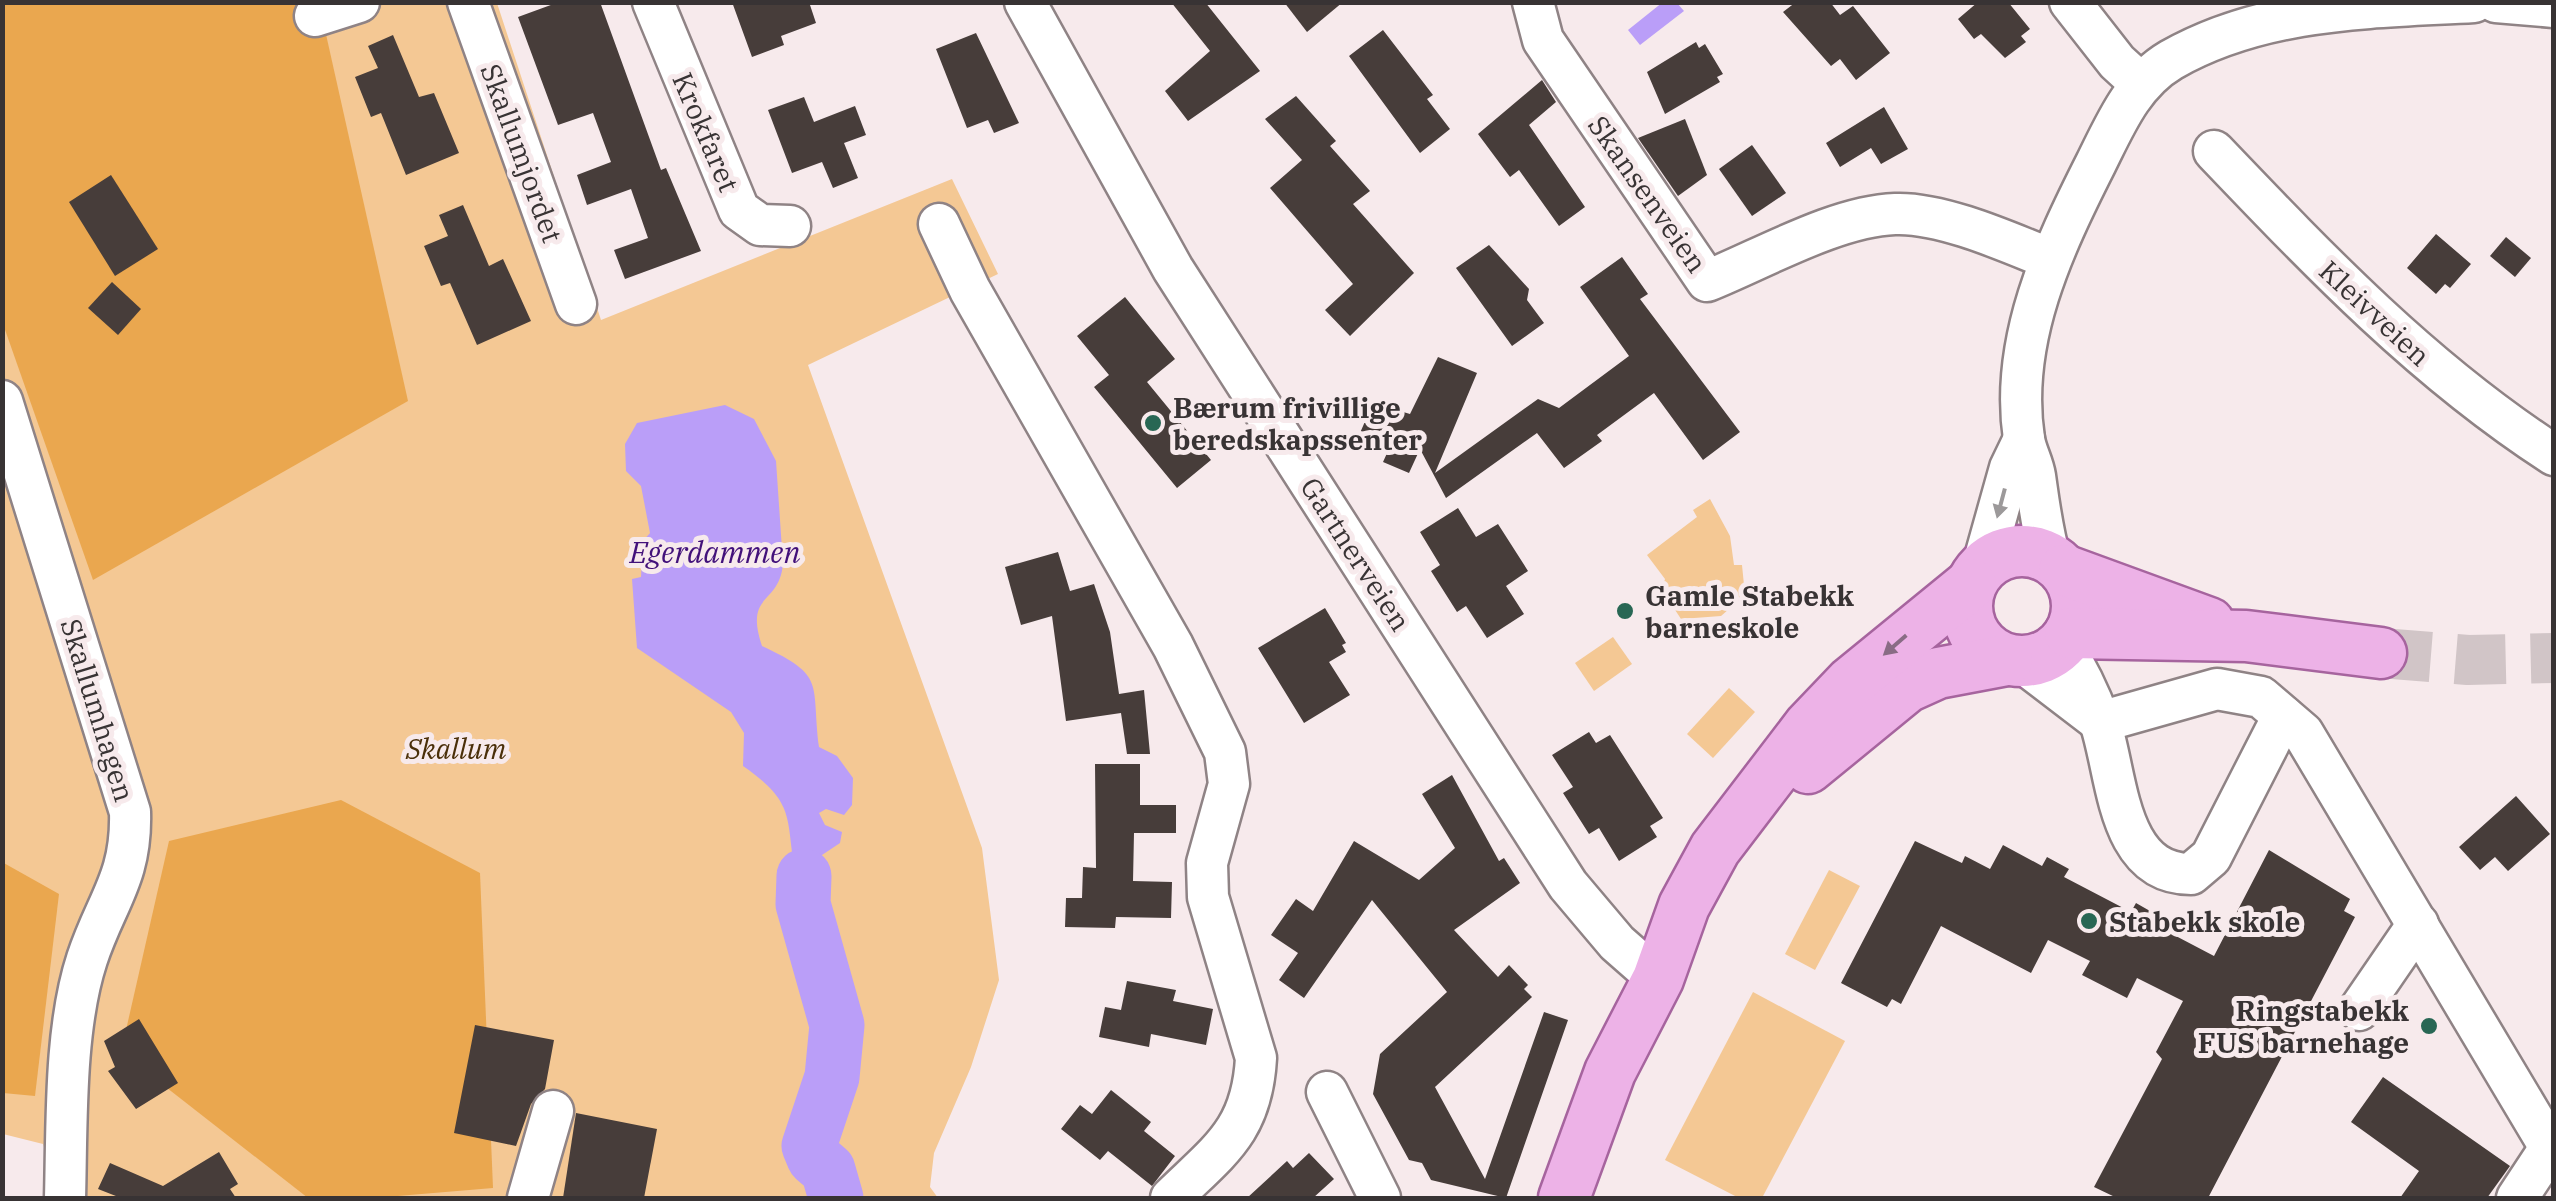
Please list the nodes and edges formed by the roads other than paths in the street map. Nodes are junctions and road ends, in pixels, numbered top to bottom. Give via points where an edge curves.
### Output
1 (360, 2) edge
2 (468, 2) edge
3 (653, 2) edge
4 (1025, 2) edge
5 (1533, 2) edge
6 (2070, 2) edge
7 (2474, 2) edge
8 (2496, 2) edge
9 (2544, 5) edge
10 (2319, 6) edge
11 (315, 16) dead end
12 (2140, 83) junction
13 (2214, 150) dead end
14 (939, 224) dead end
15 (790, 226) dead end
16 (2050, 259) junction
17 (576, 304) dead end
18 (2, 401) edge
19 (2024, 439) junction
20 (2554, 455) edge
21 (2057, 564) junction
22 (1976, 576) junction
23 (2246, 636) junction
24 (2040, 650) junction
25 (2381, 653) tunnel mouth
26 (2283, 716) junction
27 (2100, 722) junction
28 (2418, 924) junction
29 (1658, 979) junction
30 (2359, 1010) dead end
31 (1327, 1092) dead end
32 (553, 1111) dead end
33 (2552, 1151) edge
34 (65, 1198) edge
35 (528, 1198) edge
36 (1172, 1198) edge
37 (1380, 1198) edge
38 (1564, 1198) edge
39 (2517, 1198) edge

1 - 11 street
2 - 17 street, Skallumjordet
3 - 15 street, Krokfaret via 739,210 760,225
4 - 29 street, Gartnerveien via 1173,268 1568,886
5 - 16 street, Skansenveien via 1543,40 1707,281 1862,218 1898,214
6 - 12 street
7 - 10 street
8 - 9 street
10 - 12 street via 2213,39
12 - 16 street
13 - 20 street, Kleivveien via 2332,275 2439,373
14 - 36 street via 1225,752 1229,784 1206,863 1208,897 1256,1058 1254,1086 1239,1130
16 - 19 street via 2026,338
18 - 34 street, Skallumhagen via 130,812 131,850 87,960 77,1006
19 - 21 street
19 -> 22 street
21 - 22 main road via 2014,551
21 - 23 main road
21 - 24 main road via 2077,600
22 - 24 main road via 1968,621 1976,638
22 -> 29 main road via 1851,682 1775,766 1715,849 1684,906
23 - 24 main road
23 - 25 main road
24 - 27 street
24 - 29 main road via 1938,673 1907,687 1796,779
26 - 27 street via 2261,697 2217,690
26 - 27 street via 2211,857 2191,874 2165,870 2137,848
26 - 28 street via 2318,752
28 - 30 street
28 - 33 street
29 - 38 main road via 1610,1072
31 - 37 street
32 - 35 street
33 - 39 street

